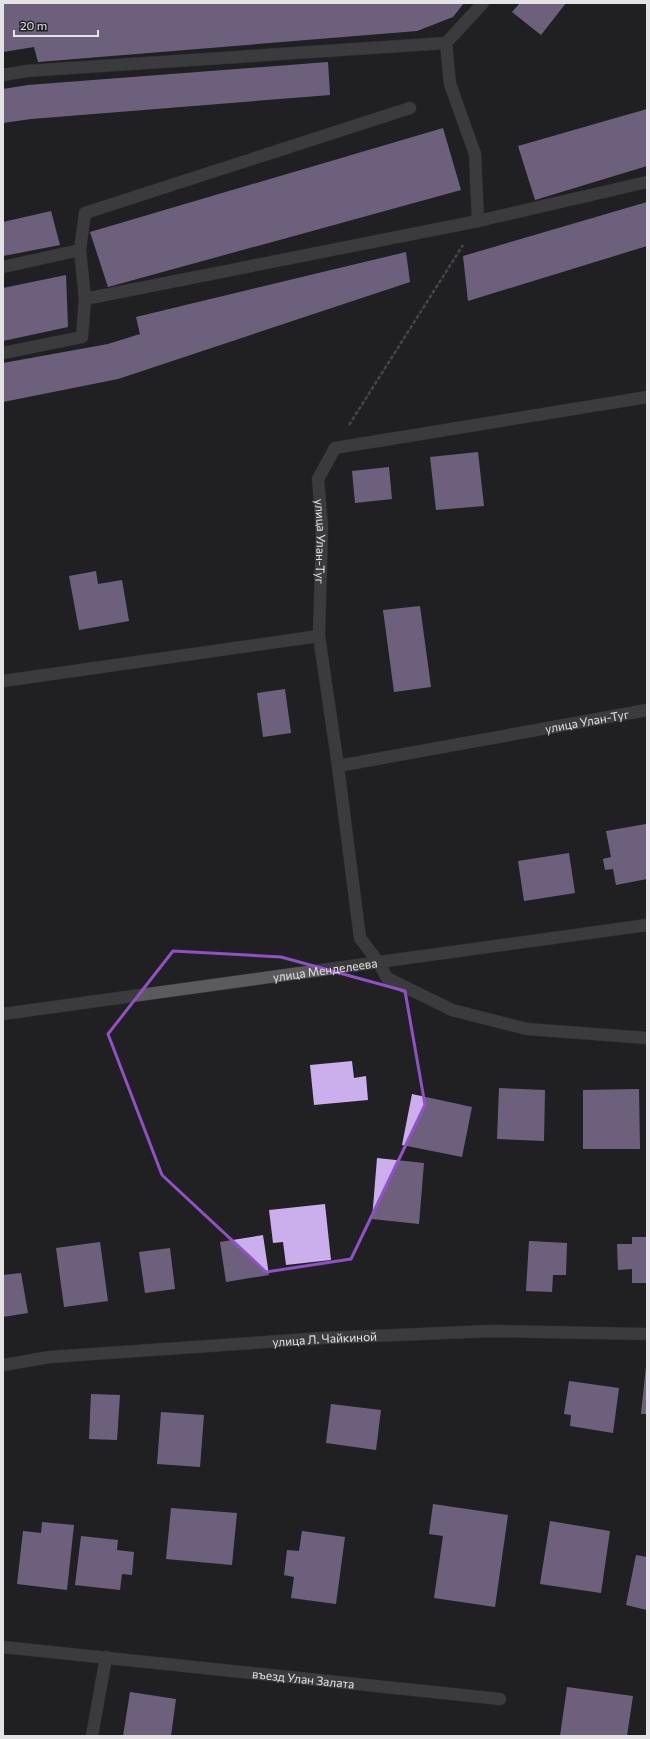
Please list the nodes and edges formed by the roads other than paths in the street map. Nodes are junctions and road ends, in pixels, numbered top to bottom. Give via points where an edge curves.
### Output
1 (483, 3) edge
2 (446, 43) junction
3 (3, 75) edge
4 (410, 108) dead end
5 (647, 182) edge
6 (478, 221) junction
7 (80, 250) junction
8 (3, 267) edge
9 (85, 300) junction
10 (3, 353) edge
11 (647, 397) edge
12 (319, 636) junction
13 (3, 681) edge
14 (647, 710) edge
15 (338, 766) junction
16 (647, 925) edge
17 (379, 963) junction
18 (3, 1014) edge
19 (647, 1038) edge
20 (647, 1334) edge
21 (3, 1365) edge
22 (3, 1647) edge
23 (106, 1658) junction
24 (500, 1699) dead end
25 (92, 1736) edge

1 - 2 street
2 - 3 street via 26,71
2 - 6 street via 450,84 475,154
4 - 7 street via 85,212
5 - 6 street
6 - 9 street
7 - 8 street
7 - 9 street
9 - 10 street via 82,337
11 - 12 street, улица Улан-Туг via 335,448 318,479 322,528
12 - 13 street
12 - 15 street, улица Улан-Туг
14 - 15 street, улица Улан-Туг
15 - 17 street, улица Улан-Туг via 360,938
16 - 17 street, улица Менделеева
17 - 18 street, улица Менделеева
17 - 19 street, улица Улан-Туг via 387,978 452,1010 527,1029
20 - 21 street, улица Л. Чайкиной via 492,1331 324,1338 50,1357
22 - 23 street, въезд Улан Залата
23 - 24 street, въезд Улан Залата
23 - 25 street

